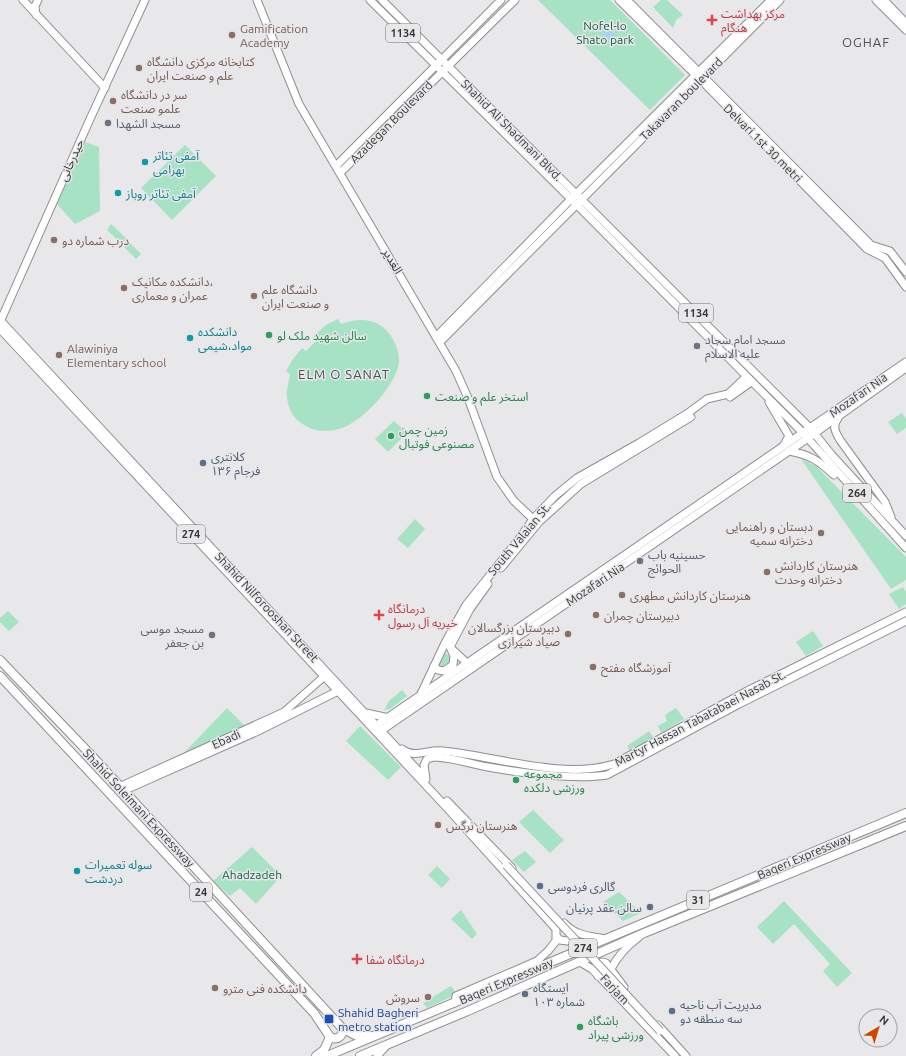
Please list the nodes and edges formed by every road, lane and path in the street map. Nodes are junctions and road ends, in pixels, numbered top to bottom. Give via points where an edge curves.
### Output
1 (23, 0) edge
2 (38, 0) edge
3 (145, 0) edge
4 (257, 0) edge
5 (370, 0) edge
6 (382, 0) edge
7 (501, 0) edge
8 (515, 0) edge
9 (619, 0) edge
10 (627, 0) edge
11 (771, 0) edge
12 (780, 0) edge
13 (876, 0) edge
14 (884, 0) edge
15 (30, 8) junction
16 (36, 15) junction
17 (906, 23) edge
18 (906, 30) edge
19 (442, 60) junction
20 (436, 66) junction
21 (448, 66) junction
22 (442, 72) junction
23 (700, 76) junction
24 (105, 88) junction
25 (336, 165) junction
26 (341, 172) junction
27 (576, 199) junction
28 (869, 247) junction
29 (906, 272) edge
30 (906, 287) edge
31 (0, 321) edge
32 (0, 329) edge
33 (0, 339) edge
34 (9, 339) junction
35 (438, 340) junction
36 (906, 362) edge
37 (906, 368) edge
38 (748, 379) junction
39 (766, 397) junction
40 (838, 417) junction
41 (813, 431) junction
42 (805, 436) junction
43 (782, 447) junction
44 (789, 451) junction
45 (831, 454) junction
46 (824, 458) junction
47 (867, 505) junction
48 (536, 519) junction
49 (894, 522) junction
50 (906, 536) edge
51 (906, 548) edge
52 (621, 562) junction
53 (468, 607) junction
54 (906, 612) edge
55 (906, 621) edge
56 (450, 647) junction
57 (0, 660) edge
58 (468, 664) junction
59 (434, 666) junction
60 (444, 671) junction
61 (326, 675) junction
62 (0, 676) edge
63 (429, 678) junction
64 (338, 691) junction
65 (420, 696) junction
66 (407, 709) junction
67 (366, 713) junction
68 (388, 718) junction
69 (377, 729) junction
70 (391, 740) junction
71 (77, 741) junction
72 (69, 750) junction
73 (465, 754) junction
74 (92, 756) junction
75 (466, 762) junction
76 (82, 764) junction
77 (426, 779) junction
78 (121, 789) junction
79 (906, 813) edge
80 (906, 826) edge
81 (805, 855) junction
82 (789, 862) junction
83 (502, 863) junction
84 (809, 866) junction
85 (794, 873) junction
86 (569, 929) junction
87 (644, 933) junction
88 (557, 937) junction
89 (606, 939) junction
90 (580, 962) junction
91 (611, 970) junction
92 (598, 976) junction
93 (482, 990) junction
94 (466, 998) junction
95 (455, 1003) junction
96 (487, 1003) junction
97 (470, 1010) junction
98 (342, 1028) junction
99 (658, 1032) junction
100 (379, 1035) junction
101 (330, 1036) junction
102 (672, 1041) junction
103 (387, 1044) junction
104 (666, 1047) junction
105 (316, 1056) edge
106 (326, 1056) edge
107 (360, 1056) edge
108 (378, 1056) edge
109 (675, 1056) edge
110 (686, 1056) edge

1 - 15 main road
2 - 15 main road
2 - 16 main road via 35,6
3 - 24 main road, حیدرخانی
4 - 25 main road, الغدیر via 299,104
5 - 20 main road, 1134
6 - 19 main road, 1134
7 - 19 main road
8 - 21 main road
9 - 23 main road, Delvari 1st 30 metri
10 - 23 main road, Delvari 1st 30 metri
11 - 23 main road, Takavaran boulevard
12 - 23 main road, Takavaran boulevard
13 - 18 main road
14 - 17 main road
15 - 16 main road
16 - 24 main road
19 - 20 main road, Azadegan Boulevard
19 - 21 main road, 1134
20 - 22 main road, 1134
20 - 25 main road, Azadegan Boulevard
21 - 22 main road, Azadegan Boulevard
21 - 27 main road, Shahid Ali Shadmani Blvd. / 1134
22 - 26 main road, Azadegan Boulevard
22 - 27 main road, Shahid Ali Shadmani Blvd. / 1134
23 - 27 main road, Takavaran boulevard
23 - 28 main road, Delvari 1st 30 metri
24 - 31 main road, حیدرخانی
25 - 26 main road, الغدیر
26 - 35 main road, الغدیر
27 - 35 main road, Takavaran boulevard
27 - 38 main road, Shahid Ali Shadmani Blvd. / 1134
27 - 41 main road, Shahid Ali Shadmani Blvd. / 1134
28 - 29 main road, Delvari 1st 30 metri via 890,251
28 - 30 main road, Delvari 1st 30 metri via 884,258
31 - 61 main road, Shahid Nilforooshan Street / 274
32 - 34 main road, 274
33 - 34 main road
34 - 61 main road, Shahid Nilforooshan Street / 274
35 - 48 main road, الغدیر via 468,398 497,476 514,501
36 - 41 main road, Mozafari Nia
37 - 40 main road, Mozafari Nia
38 - 39 main road, Shahid Ali Shadmani Blvd. / 1134
38 - 48 main road, South Valaian St. via 728,394 711,400 641,445 577,478 561,490
39 - 42 main road, Shahid Ali Shadmani Blvd. / 1134
39 - 43 main road via 788,436
40 - 41 main road, Mozafari Nia
40 - 49 main road via 834,429 885,502
41 - 42 main road
41 - 45 main road, 264
42 - 43 main road, Mozafari Nia
42 - 44 main road, Mozafari Nia
42 - 46 main road, 264
43 - 52 main road, Mozafari Nia
44 - 47 main road via 807,454 818,461
44 - 52 main road, Mozafari Nia
45 - 46 main road via 822,450
45 - 49 main road, 264
46 - 47 main road, 264
47 - 51 main road, 264
48 - 53 main road, South Valaian St.
49 - 50 main road, 264
52 - 58 main road, Mozafari Nia
52 - 66 main road, Mozafari Nia
53 - 56 main road, South Valaian St.
53 - 59 main road, South Valaian St.
54 - 73 main road, Martyr Hassan Tabatabaei Nasab St. via 747,691 614,764 598,769 580,770 525,765
55 - 75 main road, Martyr Hassan Tabatabaei Nasab St. via 739,704 607,775 559,775
56 - 58 main road
56 - 60 main road via 454,665
57 - 71 highway, Shahid Soleimani Expressway
58 - 65 main road, Mozafari Nia
59 - 60 main road
59 - 63 main road, South Valaian St.
60 - 63 main road
61 - 64 main road, Shahid Nilforooshan Street / 274
61 - 67 main road, Shahid Nilforooshan Street / 274
61 - 78 main road, Ebadi via 284,712
62 - 72 highway, Shahid Soleimani Expressway / 24
63 - 65 main road, South Valaian St.
64 - 69 main road, Shahid Nilforooshan Street / 274
64 - 78 main road via 256,732
65 - 66 main road, Mozafari Nia
66 - 68 main road, Mozafari Nia
66 - 69 main road, Mozafari Nia
67 - 68 main road
67 - 69 main road, Shahid Nilforooshan Street / 274
68 - 69 main road, Mozafari Nia
69 - 70 main road, Shahid Nilforooshan Street / 274
69 - 83 main road, Shahid Nilforooshan Street / 274
70 - 73 main road, Martyr Hassan Tabatabaei Nasab St. via 404,750 415,754 441,750
70 - 77 main road, Shahid Nilforooshan Street / 274
71 - 72 highway via 74,748
71 - 74 highway, Shahid Soleimani Expressway / 24
72 - 76 highway, Shahid Soleimani Expressway / 24
73 - 75 main road via 463,760
74 - 76 highway via 84,758
74 - 78 highway, Shahid Soleimani Expressway / 24
75 - 77 main road, Martyr Hassan Tabatabaei Nasab St. via 430,758 424,765
76 - 101 highway, Shahid Soleimani Expressway / 24 via 314,1013
77 - 83 main road, Shahid Nilforooshan Street / 274
78 - 98 highway, Shahid Soleimani Expressway / 24
79 - 81 highway, Baqeri Expressway / 31
80 - 84 highway, Baqeri Expressway / 31
81 - 82 highway, Baqeri Expressway / 31
81 - 84 highway via 804,862
82 - 85 highway via 794,866
82 - 89 highway, Baqeri Expressway / 31
83 - 86 main road
83 - 88 main road via 556,929
83 - 99 main road, Farjam / 274, bridge
84 - 85 highway, Baqeri Expressway / 31
85 - 87 highway, Baqeri Expressway / 31
86 - 88 main road via 572,935 569,940 564,941
86 - 89 main road via 585,936
87 - 90 highway, Baqeri Expressway / 31
87 - 91 main road via 626,947
88 - 95 main road via 551,948 537,961 456,996
89 - 93 highway, Baqeri Expressway / 31
90 - 92 main road via 589,966
90 - 96 highway, Baqeri Expressway / 31
91 - 92 main road via 606,963 599,964 595,969
91 - 102 main road
92 - 104 main road
93 - 94 highway, Baqeri Expressway / 31
93 - 96 highway via 481,998
94 - 95 highway, Baqeri Expressway / 31
94 - 97 highway via 471,1003
95 - 100 highway, Baqeri Expressway / 31
96 - 97 highway, Baqeri Expressway / 31
97 - 103 highway, Baqeri Expressway / 31
98 - 100 highway, 24 via 357,1036
98 - 101 highway via 339,1037
99 - 102 main road, Farjam / 274
99 - 104 main road, Farjam / 274
100 - 106 highway, Baqeri Expressway / 31
101 - 105 highway via 324,1050
102 - 110 main road, 274
103 - 107 highway, Baqeri Expressway / 31
103 - 108 main road
104 - 109 main road, 274

